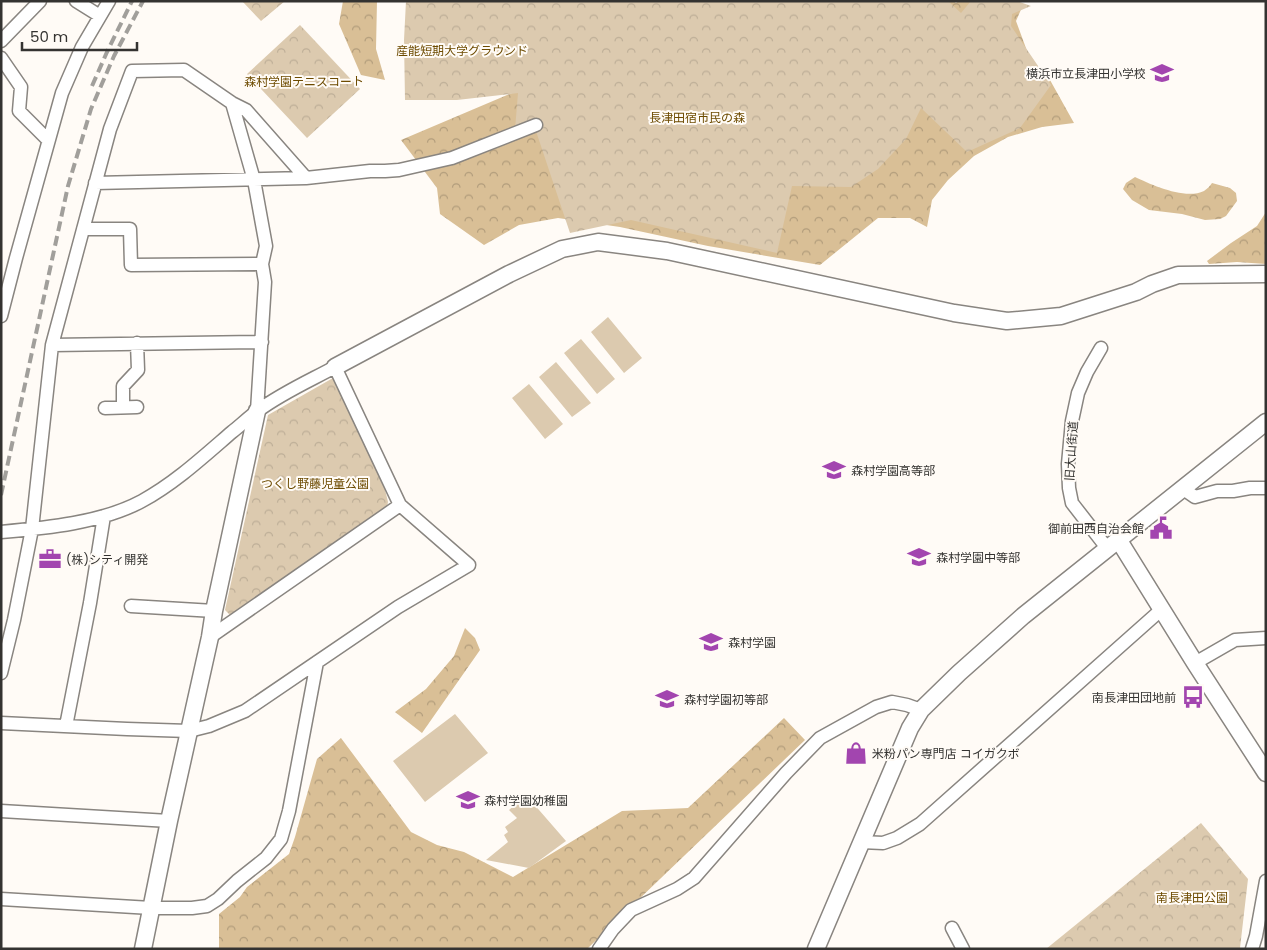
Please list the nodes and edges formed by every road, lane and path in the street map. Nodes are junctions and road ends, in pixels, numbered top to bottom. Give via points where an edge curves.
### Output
1 (40, 1) edge
2 (76, 1) edge
3 (109, 1) edge
4 (100, 16) junction
5 (1, 41) edge
6 (1, 58) edge
7 (232, 103) junction
8 (536, 125) dead end
9 (48, 140) junction
10 (306, 178) junction
11 (254, 180) junction
12 (95, 183) junction
13 (83, 229) junction
14 (262, 264) junction
15 (1266, 274) edge
16 (1, 316) edge
17 (262, 342) junction
18 (138, 343) junction
19 (52, 345) junction
20 (1101, 348) dead end
21 (335, 367) junction
22 (123, 407) junction
23 (137, 407) dead end
24 (105, 408) dead end
25 (257, 411) junction
26 (1266, 422) edge
27 (1182, 488) junction
28 (1266, 488) edge
29 (400, 505) junction
30 (104, 516) junction
31 (32, 529) junction
32 (1, 532) edge
33 (1113, 544) junction
34 (131, 606) dead end
35 (1162, 609) junction
36 (214, 611) junction
37 (210, 637) junction
38 (1266, 638) edge
39 (317, 662) junction
40 (1195, 663) junction
41 (1, 673) edge
42 (921, 710) junction
43 (1, 723) edge
44 (66, 726) junction
45 (189, 731) junction
46 (1261, 754) edge
47 (1266, 773) edge
48 (1, 812) edge
49 (169, 821) junction
50 (861, 842) junction
51 (1266, 881) edge
52 (1, 899) edge
53 (151, 908) junction
54 (952, 928) dead end
55 (1262, 930) edge
56 (143, 949) edge
57 (599, 949) edge
58 (816, 949) edge
59 (963, 949) edge
60 (1252, 949) edge

1 - 5 street
2 - 4 street
3 - 4 street
4 - 9 street via 82,46 62,93
6 - 9 street via 20,87 19,111
7 - 10 street via 246,110
7 - 11 street
7 - 12 street via 184,70 132,71 110,129
8 - 10 street via 452,158 385,171
9 - 16 street
10 - 11 street
11 - 12 street
11 - 14 street via 266,246
12 - 13 street
13 - 14 street via 130,228 131,265
13 - 19 street
14 - 17 street via 265,282
15 - 21 street via 1178,275 1061,316 1007,321 954,313 667,251 598,242 562,248
17 - 18 street
17 - 25 street
18 - 19 street
18 - 22 street via 138,370 123,386
19 - 31 street
20 - 33 street, 旧大山街道 via 1078,393 1068,472 1072,502
21 - 25 street
21 - 29 street
22 - 23 street
22 - 24 street
25 - 30 street via 164,488 141,502
25 - 36 street
26 - 27 street
27 - 28 street via 1195,497 1217,491
27 - 33 street
29 - 37 street
29 - 39 street via 469,565 398,607
30 - 31 street
30 - 44 street
31 - 32 street
31 - 41 street
33 - 35 street
33 - 42 street via 1022,616
34 - 36 street
35 - 40 street
35 - 50 street via 920,824 883,843
36 - 37 street
37 - 45 street
38 - 40 street via 1235,640
39 - 45 street via 245,711
39 - 53 street via 281,838 266,858 207,906
40 - 46 street
42 - 50 street via 910,728
42 - 57 street via 892,702 876,706 820,738 694,878 631,910
43 - 44 street
44 - 45 street
45 - 49 street
46 - 47 street
48 - 49 street
49 - 53 street
50 - 58 street
51 - 55 street
52 - 53 street
53 - 56 street
54 - 59 street
55 - 60 street

